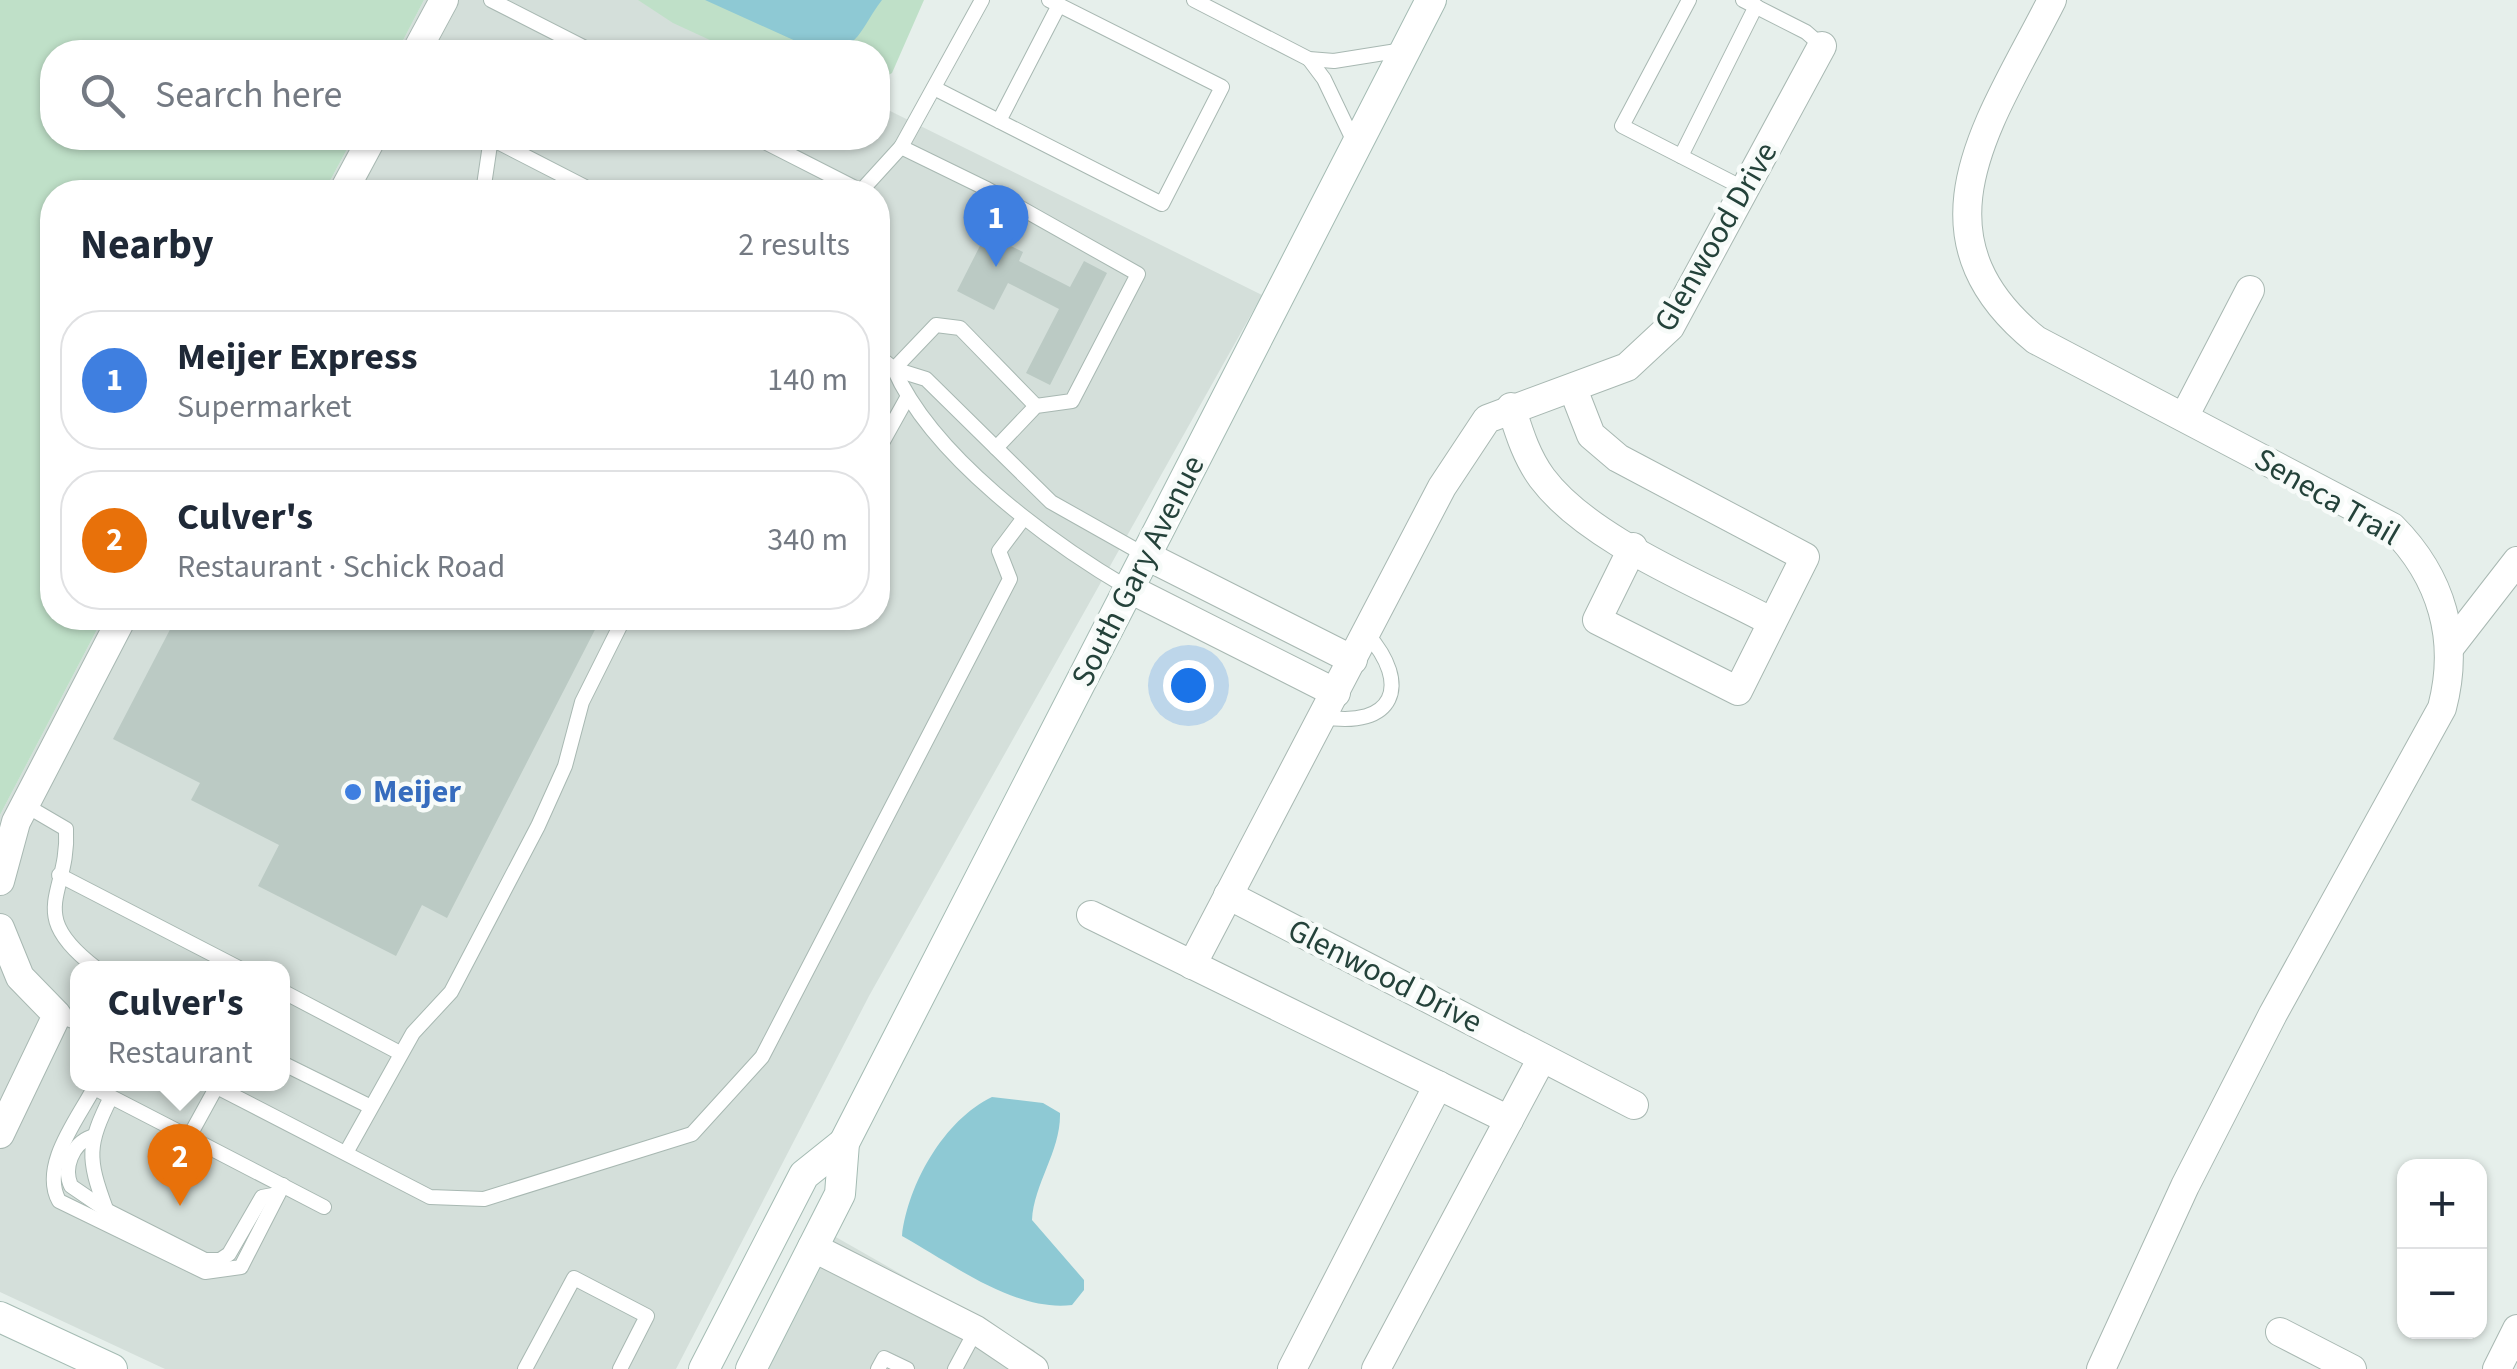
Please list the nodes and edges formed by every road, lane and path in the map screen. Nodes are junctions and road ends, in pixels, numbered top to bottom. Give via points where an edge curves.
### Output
1 (444, 0) edge
2 (491, 0) edge
3 (982, 0) edge
4 (1194, 0) edge
5 (1431, 0) edge
6 (1688, 0) edge
7 (2052, 0) edge
8 (1054, 3) edge
9 (1749, 3) edge
10 (422, 40) edge
11 (569, 40) edge
12 (1822, 46) joint
13 (1406, 50) junction
14 (1309, 59) junction
15 (934, 88) junction
16 (999, 121) junction
17 (1356, 146) junction
18 (901, 148) junction
19 (366, 150) edge
20 (488, 150) edge
21 (513, 150) edge
22 (780, 150) edge
23 (1681, 156) junction
24 (350, 180) edge
25 (485, 180) edge
26 (572, 180) edge
27 (837, 180) edge
28 (871, 180) edge
29 (1746, 189) junction
30 (2250, 290) dead end
31 (890, 366) edge
32 (894, 369) junction
33 (1573, 389) junction
34 (907, 398) junction
35 (1036, 406) junction
36 (1512, 407) junction
37 (2184, 417) junction
38 (890, 428) edge
39 (996, 448) junction
40 (1023, 518) junction
41 (1633, 547) junction
42 (1145, 555) junction
43 (2517, 562) edge
44 (1128, 588) junction
45 (1772, 622) junction
46 (116, 630) edge
47 (618, 630) edge
48 (1367, 634) junction
49 (2451, 646) junction
50 (1353, 660) junction
51 (1330, 705) junction
52 (24, 805) junction
53 (58, 875) junction
54 (0, 881) edge
55 (1228, 895) junction
56 (1091, 916) dead end
57 (0, 928) edge
58 (86, 961) edge
59 (226, 961) edge
60 (1192, 965) junction
61 (290, 995) edge
62 (67, 1019) edge
63 (400, 1053) junction
64 (1542, 1058) junction
65 (290, 1067) edge
66 (1438, 1085) junction
67 (92, 1091) edge
68 (100, 1091) edge
69 (211, 1091) edge
70 (226, 1091) edge
71 (111, 1097) junction
72 (1634, 1105) dead end
73 (369, 1106) junction
74 (1509, 1120) junction
75 (0, 1134) edge
76 (190, 1136) junction
77 (90, 1137) junction
78 (844, 1142) junction
79 (346, 1151) junction
80 (280, 1190) junction
81 (324, 1207) dead end
82 (106, 1210) junction
83 (812, 1247) junction
84 (0, 1317) edge
85 (976, 1330) junction
86 (2517, 1330) edge
87 (2280, 1332) dead end
88 (112, 1369) edge
89 (525, 1369) edge
90 (620, 1369) edge
91 (704, 1369) edge
92 (750, 1369) edge
93 (878, 1369) edge
94 (907, 1369) edge
95 (954, 1369) edge
96 (1034, 1369) edge
97 (1292, 1369) edge
98 (1376, 1369) edge
99 (2101, 1369) edge
100 (2352, 1369) edge
101 (2497, 1369) edge

1 - 10 street
2 - 11 lane
3 - 15 lane
4 - 14 lane
5 - 13 main road, South Gary Avenue
6 - 23 lane via 1622,126
7 - 37 street, Seneca Trail via 1973,160 1965,206 1969,253 1992,296 2036,340
8 - 16 lane
8 - 16 lane via 1222,87 1162,204
9 - 12 lane
9 - 23 lane
12 - 29 street, Glenwood Drive
13 - 14 lane
13 - 17 main road, South Gary Avenue
14 - 17 lane
15 - 16 lane
15 - 18 lane
17 - 42 main road, South Gary Avenue
18 - 28 lane
18 - 35 lane via 1138,274 1072,401
19 - 24 street
20 - 25 lane
21 - 26 lane
22 - 27 lane
23 - 29 lane
29 - 33 street, Glenwood Drive via 1670,327 1627,367
30 - 37 street
31 - 32 lane
32 - 34 lane
32 - 35 lane via 936,326 960,328
32 - 39 lane via 926,379
33 - 36 street, Glenwood Drive
33 - 45 street via 1591,435 1618,458 1805,557
34 - 38 lane
34 - 40 lane
35 - 39 lane
36 - 41 street via 1524,448 1550,486
36 - 48 street, Glenwood Drive via 1487,419 1442,487
37 - 49 street, Seneca Trail via 2392,527 2427,567
39 - 42 lane via 1066,513
40 - 44 lane
40 - 79 lane via 999,551 1010,580 762,1057 692,1134 484,1200 430,1197
41 - 45 street
41 - 45 street via 1596,620 1738,691
42 - 44 main road, South Gary Avenue
42 - 50 street
43 - 49 street
44 - 51 street
44 - 78 main road, South Gary Avenue
46 - 52 street
47 - 63 lane via 582,702 546,810 451,992
48 - 50 street, Glenwood Drive
48 - 51 lane via 1392,674 1386,706 1369,718
49 - 99 street, Seneca Trail via 2442,708 2264,1032
50 - 51 street, Glenwood Drive
51 - 55 street, Glenwood Drive
52 - 53 lane via 66,829
52 - 54 street
53 - 58 lane via 52,896 58,927
53 - 59 lane
55 - 60 street, Glenwood Drive
55 - 64 street, Glenwood Drive
56 - 60 street
57 - 62 street via 20,977
60 - 66 street
61 - 63 lane
62 - 75 street
63 - 73 lane
64 - 72 street, Glenwood Drive
64 - 74 street
65 - 73 lane
66 - 74 street
66 - 97 street
67 - 80 lane via 51,1171 59,1201 206,1272 226,1272 241,1267
68 - 71 lane
69 - 76 lane
70 - 79 lane
71 - 76 lane
71 - 77 lane
73 - 79 lane
74 - 98 street
76 - 80 lane
77 - 82 lane
77 - 82 lane via 73,1154 68,1178
78 - 83 main road, South Gary Avenue via 840,1194
78 - 91 main road, South Gary Avenue via 804,1175
80 - 81 lane
80 - 82 lane via 262,1197 243,1235 220,1260 205,1260
83 - 85 street
83 - 92 main road, South Gary Avenue
84 - 88 main road
85 - 95 lane
85 - 96 street
86 - 101 street
87 - 100 street
89 - 90 lane via 574,1278 647,1316
93 - 94 lane via 884,1358

